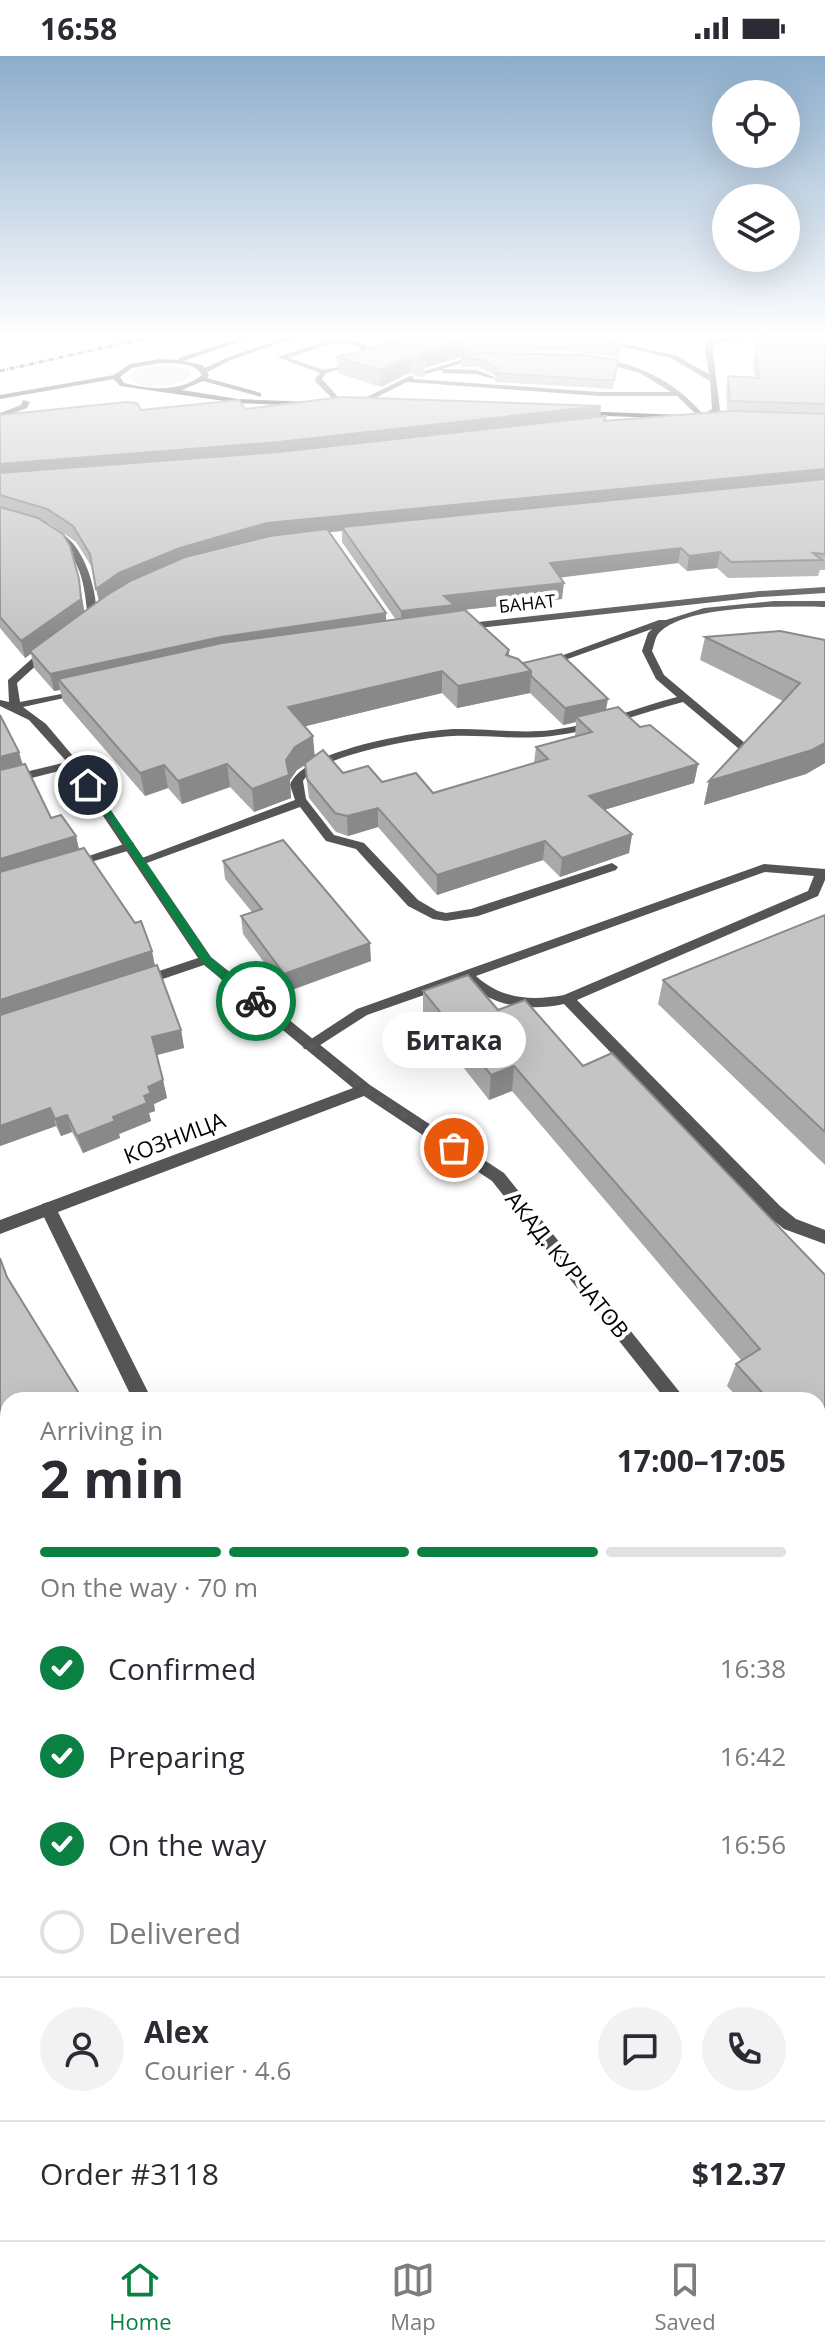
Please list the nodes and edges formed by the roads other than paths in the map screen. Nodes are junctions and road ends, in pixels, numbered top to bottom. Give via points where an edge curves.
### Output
1 (38, 525) edge
2 (825, 590) edge
3 (825, 604) edge
4 (105, 606) edge
5 (674, 618) junction
6 (93, 619) junction
7 (82, 626) edge
8 (444, 628) edge
9 (59, 641) edge
10 (526, 671) edge
11 (90, 690) edge
12 (684, 698) junction
13 (4, 704) edge
14 (742, 746) edge
15 (74, 764) junction
16 (0, 782) edge
17 (302, 802) junction
18 (130, 846) junction
19 (140, 861) junction
20 (612, 867) edge
21 (58, 868) edge
22 (823, 874) edge
23 (206, 960) junction
24 (465, 974) junction
25 (132, 984) edge
26 (567, 999) junction
27 (309, 1045) junction
28 (365, 1089) junction
29 (48, 1209) junction
30 (0, 1227) edge
31 (825, 1237) edge
32 (139, 1392) edge
33 (671, 1392) edge

1 - 6 street via 72,546 85,564
2 - 8 street, БАНАТ
3 - 5 street via 720,608
4 - 6 street
5 - 10 street
5 - 12 street via 658,627 646,651 650,664
6 - 7 street
9 - 13 street via 16,674
11 - 13 street
12 - 14 street
12 - 17 street via 553,733 436,734 342,755 302,773 296,782
13 - 15 street, АКАД. КУРЧАТОВ via 51,735
15 - 16 street
15 - 18 street, АКАД. КУРЧАТОВ
17 - 19 street
17 - 20 street via 330,838 360,846 413,903 433,915 473,913
18 - 19 street, АКАД. КУРЧАТОВ
18 - 21 street
19 - 23 street, АКАД. КУРЧАТОВ
22 - 24 street via 764,868
22 - 26 street via 813,893
23 - 25 street
23 - 27 street, АКАД. КУРЧАТОВ
24 - 26 street via 478,988 521,1004
24 - 27 street via 362,1012
26 - 31 street via 774,1211 790,1224
27 - 28 street, АКАД. КУРЧАТОВ
28 - 29 street, КОЗНИЦА
28 - 33 street, АКАД. КУРЧАТОВ via 498,1177
29 - 30 street, КОЗНИЦА
29 - 32 street

